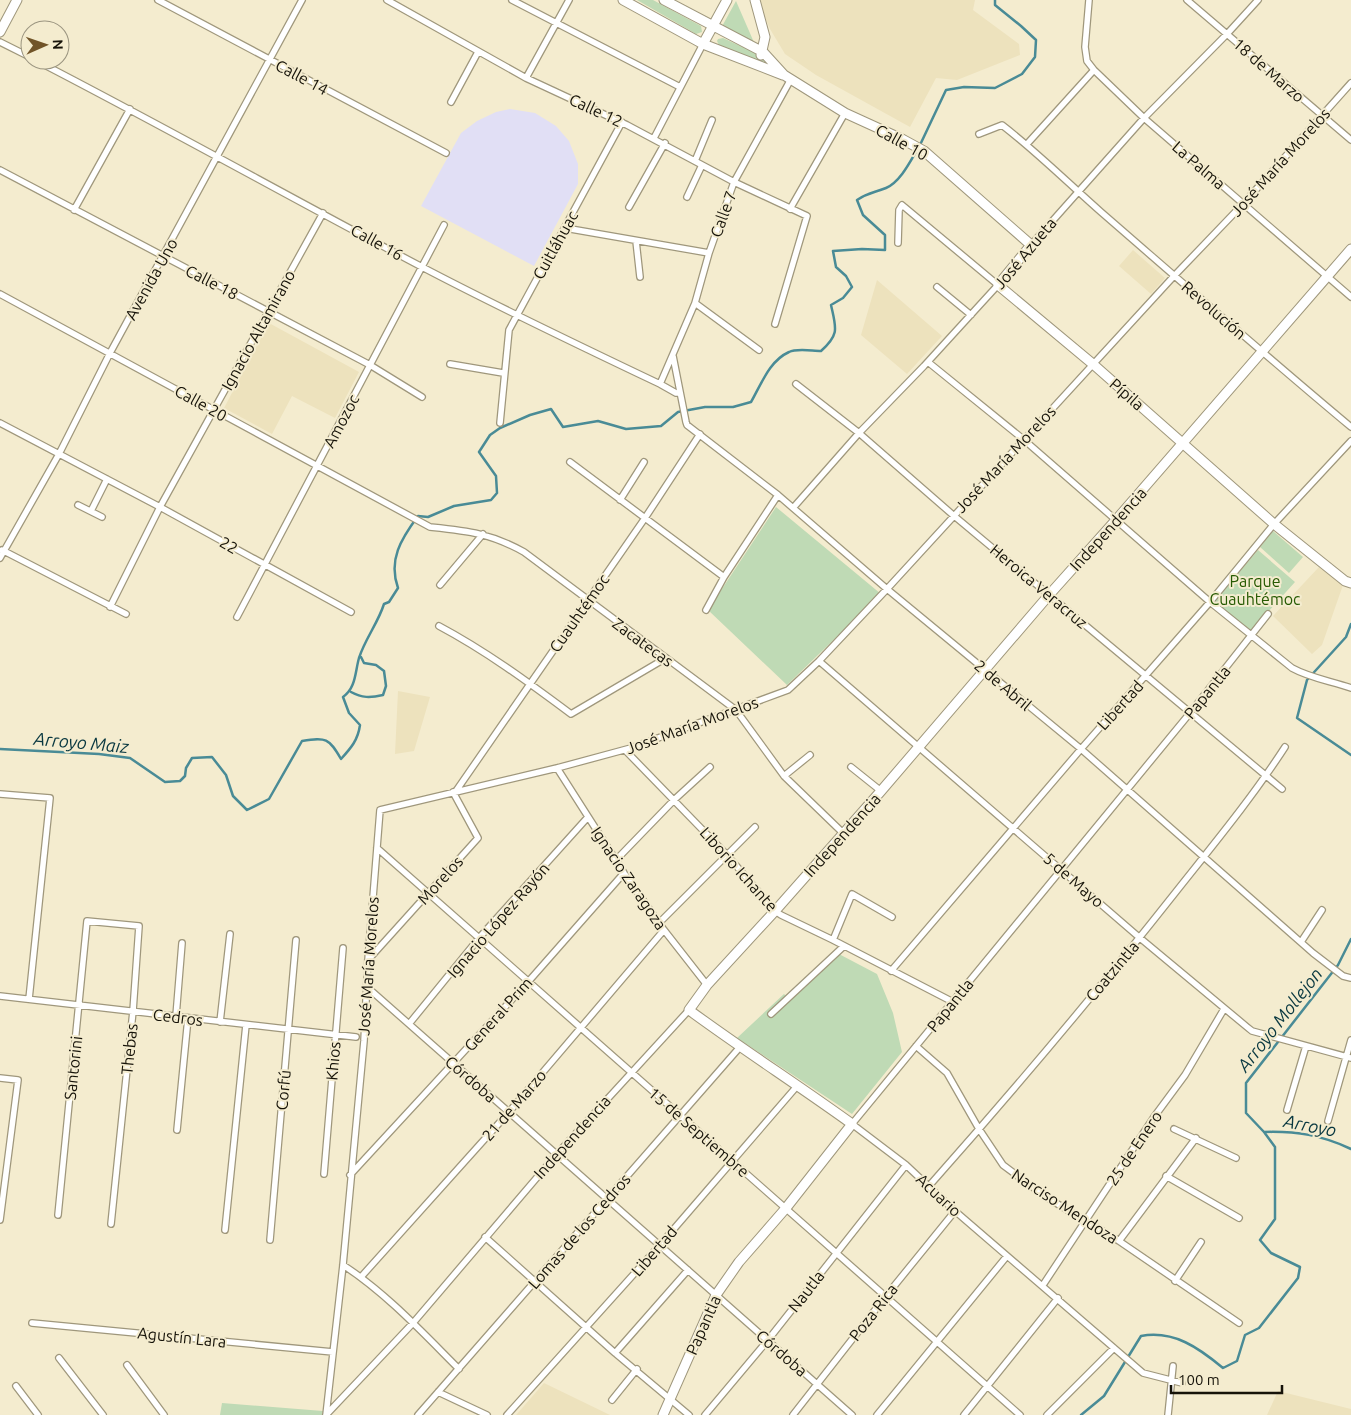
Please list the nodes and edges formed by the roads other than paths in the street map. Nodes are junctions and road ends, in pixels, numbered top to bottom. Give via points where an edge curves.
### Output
1 (17, 0) edge
2 (158, 0) edge
3 (302, 0) edge
4 (387, 0) edge
5 (512, 0) edge
6 (569, 0) edge
7 (623, 0) edge
8 (664, 0) edge
9 (727, 0) edge
10 (755, 0) edge
11 (1088, 0) edge
12 (1187, 0) edge
13 (1258, 0) edge
14 (556, 24) junction
15 (714, 27) junction
16 (0, 32) edge
17 (1227, 34) junction
18 (0, 42) edge
19 (703, 44) junction
20 (20, 52) edge
21 (478, 52) junction
22 (763, 52) junction
23 (269, 59) junction
24 (756, 65) junction
25 (54, 70) edge
26 (1094, 70) junction
27 (788, 77) junction
28 (526, 78) junction
29 (1351, 83) edge
30 (680, 88) junction
31 (451, 102) dead end
32 (130, 109) junction
33 (845, 113) junction
34 (1322, 115) junction
35 (1144, 118) junction
36 (712, 120) dead end
37 (622, 122) junction
38 (979, 134) dead end
39 (654, 138) junction
40 (1351, 140) edge
41 (665, 143) junction
42 (1027, 144) junction
43 (446, 153) dead end
44 (218, 156) junction
45 (695, 161) junction
46 (702, 165) junction
47 (0, 170) edge
48 (734, 182) junction
49 (1078, 192) junction
50 (687, 197) dead end
51 (1243, 204) junction
52 (629, 207) dead end
53 (790, 209) junction
54 (74, 210) junction
55 (323, 213) junction
56 (444, 225) dead end
57 (565, 228) junction
58 (636, 241) junction
59 (898, 243) dead end
60 (1031, 245) junction
61 (1351, 249) edge
62 (709, 253) junction
63 (163, 256) junction
64 (422, 267) junction
65 (640, 276) dead end
66 (1174, 276) junction
67 (1326, 277) junction
68 (998, 286) junction
69 (937, 287) dead end
70 (0, 294) edge
71 (1351, 297) edge
72 (696, 303) junction
73 (269, 311) junction
74 (516, 315) junction
75 (971, 315) junction
76 (775, 324) dead end
77 (759, 350) dead end
78 (1261, 352) junction
79 (110, 353) junction
80 (673, 356) junction
81 (928, 362) junction
82 (450, 364) dead end
83 (370, 365) junction
84 (1094, 365) junction
85 (503, 373) junction
86 (660, 384) junction
87 (796, 384) dead end
88 (680, 394) junction
89 (422, 397) dead end
90 (215, 410) junction
91 (0, 423) edge
92 (500, 423) dead end
93 (1351, 427) edge
94 (859, 433) junction
95 (700, 434) junction
96 (1024, 439) junction
97 (1351, 441) edge
98 (1184, 443) junction
99 (59, 454) junction
100 (570, 462) dead end
101 (644, 462) dead end
102 (318, 465) junction
103 (107, 479) junction
104 (778, 495) junction
105 (620, 500) junction
106 (78, 505) dead end
107 (160, 507) junction
108 (793, 508) junction
109 (91, 510) junction
110 (402, 512) joint
111 (953, 515) junction
112 (102, 517) dead end
113 (645, 518) junction
114 (1116, 520) junction
115 (1274, 524) junction
116 (483, 534) junction
117 (2, 550) edge
118 (0, 558) edge
119 (265, 564) junction
120 (724, 577) junction
121 (1348, 582) edge
122 (440, 585) dead end
123 (887, 589) junction
124 (1049, 595) junction
125 (587, 601) junction
126 (1210, 602) junction
127 (110, 607) junction
128 (706, 610) dead end
129 (351, 612) dead end
130 (126, 614) dead end
131 (1268, 614) dead end
132 (238, 617) dead end
133 (439, 626) dead end
134 (1251, 637) junction
135 (666, 658) junction
136 (819, 661) junction
137 (985, 669) junction
138 (1146, 675) junction
139 (530, 684) junction
140 (1351, 688) edge
141 (736, 710) junction
142 (1190, 713) junction
143 (918, 747) junction
144 (1285, 747) dead end
145 (1081, 749) junction
146 (625, 750) junction
147 (810, 755) dead end
148 (710, 766) dead end
149 (557, 768) junction
150 (851, 768) dead end
151 (784, 776) junction
152 (1266, 776) junction
153 (1282, 788) dead end
154 (1126, 790) junction
155 (455, 792) junction
156 (880, 792) junction
157 (0, 794) edge
158 (675, 800) junction
159 (588, 817) junction
160 (755, 827) dead end
161 (1013, 828) junction
162 (843, 834) junction
163 (377, 848) junction
164 (728, 854) junction
165 (1203, 858) junction
166 (616, 860) junction
167 (1061, 868) junction
168 (624, 873) junction
169 (428, 893) junction
170 (1322, 910) dead end
171 (775, 911) junction
172 (892, 917) dead end
173 (87, 921) joint
174 (659, 922) junction
175 (664, 930) junction
176 (230, 934) dead end
177 (479, 938) junction
178 (1140, 938) junction
179 (296, 940) dead end
180 (833, 940) junction
181 (1301, 942) junction
182 (182, 943) dead end
183 (844, 946) junction
184 (343, 948) dead end
185 (368, 960) junction
186 (891, 971) junction
187 (1351, 978) edge
188 (528, 982) junction
189 (707, 985) junction
190 (367, 987) junction
191 (0, 996) edge
192 (29, 999) junction
193 (953, 1002) junction
194 (79, 1005) junction
195 (1224, 1009) junction
196 (689, 1010) junction
197 (133, 1012) junction
198 (771, 1014) dead end
199 (176, 1016) junction
200 (188, 1018) junction
201 (220, 1022) junction
202 (409, 1024) junction
203 (246, 1025) junction
204 (580, 1028) junction
205 (288, 1030) junction
206 (335, 1035) junction
207 (356, 1037) dead end
208 (1351, 1040) edge
209 (916, 1046) junction
210 (1306, 1046) junction
211 (740, 1047) junction
212 (1348, 1058) edge
213 (454, 1064) junction
214 (631, 1072) junction
215 (0, 1078) edge
216 (798, 1085) junction
217 (1287, 1110) dead end
218 (509, 1112) junction
219 (680, 1116) junction
220 (1328, 1121) dead end
221 (852, 1124) junction
222 (979, 1129) junction
223 (1174, 1129) dead end
224 (177, 1130) dead end
225 (1196, 1138) junction
226 (557, 1154) junction
227 (1236, 1158) dead end
228 (732, 1161) junction
229 (906, 1165) junction
230 (324, 1174) dead end
231 (350, 1176) junction
232 (1166, 1176) junction
233 (929, 1186) junction
234 (608, 1199) junction
235 (786, 1208) junction
236 (955, 1211) junction
237 (58, 1215) dead end
238 (1240, 1218) dead end
239 (0, 1220) edge
240 (1086, 1220) junction
241 (110, 1224) dead end
242 (226, 1230) dead end
243 (485, 1237) junction
244 (270, 1240) dead end
245 (1119, 1241) junction
246 (1201, 1242) dead end
247 (660, 1245) junction
248 (836, 1253) junction
249 (1007, 1256) junction
250 (343, 1265) junction
251 (688, 1270) junction
252 (362, 1277) junction
253 (536, 1281) junction
254 (1175, 1281) junction
255 (1042, 1285) junction
256 (716, 1295) junction
257 (886, 1296) junction
258 (1058, 1298) junction
259 (413, 1322) junction
260 (32, 1323) dead end
261 (1239, 1323) dead end
262 (588, 1326) junction
263 (768, 1340) junction
264 (936, 1341) junction
265 (1114, 1348) junction
266 (333, 1352) junction
267 (616, 1353) junction
268 (59, 1358) dead end
269 (128, 1365) dead end
270 (1173, 1366) dead end
271 (459, 1369) junction
272 (637, 1369) junction
273 (1171, 1381) junction
274 (1182, 1383) dead end
275 (817, 1384) junction
276 (16, 1386) dead end
277 (987, 1386) junction
278 (438, 1392) junction
279 (671, 1398) junction
280 (612, 1400) dead end
281 (38, 1415) edge
282 (103, 1415) edge
283 (164, 1415) edge
284 (326, 1415) edge
285 (418, 1415) edge
286 (487, 1415) edge
287 (507, 1415) edge
288 (663, 1415) edge
289 (689, 1415) edge
290 (705, 1415) edge
291 (793, 1415) edge
292 (852, 1415) edge
293 (878, 1415) edge
294 (964, 1415) edge
295 (1020, 1415) edge
296 (1047, 1415) edge
297 (1168, 1415) edge

1 - 16 main road
2 - 23 street, Calle 14
3 - 23 street, Avenida Uno
4 - 21 street, Calle 12
5 - 14 street
6 - 14 street
7 - 19 main road, Calle 10
8 - 15 main road, Calle 10
9 - 15 main road
10 - 22 main road via 765,37
11 - 26 street via 1085,47 1087,61
12 - 17 street, 18 de Marzo
13 - 17 street, José Azueta
14 - 28 street
14 - 30 street
15 - 19 main road
15 - 22 main road, Calle 10
17 - 34 street, 18 de Marzo
17 - 35 street, José Azueta
18 - 20 street
19 - 24 main road, Calle 10
19 - 30 street
21 - 28 street, Calle 12
21 - 31 street
22 - 24 main road
22 - 27 main road, Calle 10
23 - 43 street, Calle 14
23 - 44 street, Avenida Uno
24 - 27 main road, Calle 10
25 - 32 street, Calle 16
26 - 35 street, La Palma
26 - 42 street
27 - 33 main road, Calle 10
27 - 48 street, Calle 7
28 - 37 street, Calle 12
29 - 34 street, José María Morelos
30 - 39 street
32 - 44 street, Calle 16
32 - 54 street
33 - 53 street
33 - 60 main road, Calle 10 via 924,151
34 - 40 street, 18 de Marzo
34 - 51 street, José María Morelos
35 - 49 street, José Azueta
35 - 51 street, La Palma
36 - 45 street
37 - 39 street, Calle 12
37 - 57 street, Cuitláhuac
38 - 42 street, Revolución via 1002,125
39 - 41 street, Calle 12
41 - 45 street, Calle 12
41 - 52 street
42 - 49 street, Revolución
44 - 55 street, Calle 16
44 - 63 street, Avenida Uno
45 - 46 street, Calle 12
46 - 48 street, Calle 12
46 - 50 street
47 - 54 street, Calle 18
48 - 53 street, Calle 12
48 - 62 street, Calle 7
49 - 60 street, José Azueta
49 - 66 street, Revolución
51 - 66 street, José María Morelos
51 - 67 street, La Palma
53 - 76 street, Calle 12 via 807,216
54 - 63 street, Calle 18
55 - 64 street, Calle 16
55 - 73 street, Ignacio Altamirano
56 - 64 street, Amozoc
57 - 58 street
57 - 74 street, Cuitláhuac
58 - 62 street
58 - 65 street
59 - 68 street, Pípila via 902,205
60 - 68 main road, José Azueta
61 - 67 main road, Independencia
62 - 72 street, Calle 7
63 - 73 street, Calle 18
63 - 79 street, Avenida Uno
64 - 74 street, Calle 16
64 - 83 street, Amozoc
66 - 78 street, Revolución
66 - 84 street, José María Morelos
67 - 71 street, La Palma
67 - 78 main road, Independencia
68 - 75 street, José Azueta
68 - 84 main road, Pípila
69 - 75 street
70 - 79 street, Calle 20
72 - 77 street
72 - 80 street, Calle 7
73 - 83 street, Calle 18
73 - 90 street, Ignacio Altamirano
74 - 85 street, Cuitláhuac via 509,330
74 - 86 street, Calle 16
75 - 81 street, José Azueta
78 - 93 street, Revolución
78 - 98 main road, Independencia
79 - 90 street, Calle 20
79 - 99 street, Avenida Uno
80 - 86 street, Calle 7
80 - 88 street
81 - 94 street, José Azueta
81 - 96 street
82 - 85 street
83 - 89 street, Calle 18
83 - 102 street, Amozoc
84 - 96 street, José María Morelos
84 - 98 main road, Pípila
85 - 92 street, Cuitláhuac
86 - 88 street, Calle 16
87 - 94 street, Heroica Veracruz
88 - 95 street via 686,422
90 - 102 street, Calle 20
90 - 107 street, Ignacio Altamirano
91 - 99 street, 22
94 - 108 street, José Azueta
94 - 111 street, Heroica Veracruz
95 - 104 street, 2 de Abril
95 - 113 street, Cuauhtémoc
96 - 111 street, José María Morelos
96 - 114 street
97 - 115 street, Libertad
98 - 114 main road, Independencia
98 - 115 main road, Pípila
99 - 103 street, 22
99 - 117 street, Avenida Uno
100 - 105 street
101 - 105 street
102 - 110 street, Calle 20
102 - 119 street, Amozoc
103 - 107 street, 22
103 - 109 street
104 - 108 street, 2 de Abril
104 - 120 street
105 - 113 street
106 - 109 street
107 - 119 street, 22
107 - 127 street, Ignacio Altamirano
108 - 123 street, 2 de Abril
109 - 112 street
110 - 116 street, Zacatecas via 430,527
111 - 123 street, José María Morelos
111 - 124 street, Heroica Veracruz
113 - 120 street
113 - 125 street, Cuauhtémoc
114 - 124 main road, Independencia
114 - 126 street
115 - 121 main road, Pípila
115 - 126 street, Libertad
116 - 122 street
116 - 125 street, Zacatecas via 524,552
117 - 118 street, Avenida Uno
117 - 127 street
119 - 129 street, 22
119 - 132 street, Amozoc
120 - 128 street
123 - 136 street, José María Morelos
123 - 137 street, 2 de Abril
124 - 137 main road, Independencia
124 - 138 street, Heroica Veracruz
125 - 135 street, Zacatecas
125 - 139 street, Cuauhtémoc
126 - 134 street
126 - 138 street, Libertad
127 - 130 street
131 - 134 street, Papantla
133 - 139 street
134 - 140 street via 1303,674
134 - 142 street, Papantla
135 - 139 street via 570,714
135 - 141 street, Zacatecas
136 - 141 street, José María Morelos via 788,690
136 - 143 street, 5 de Mayo
137 - 143 main road, Independencia
137 - 145 street, 2 de Abril
138 - 142 street, Heroica Veracruz
138 - 145 street, Libertad
139 - 155 street, Cuauhtémoc
141 - 146 street, José María Morelos
141 - 151 street, Zacatecas
142 - 152 street, Heroica Veracruz
142 - 154 street, Papantla
143 - 156 main road, Independencia
143 - 161 street, 5 de Mayo
144 - 152 street, Coatzintla
145 - 154 street, 2 de Abril
145 - 161 street, Libertad
146 - 149 street, José María Morelos
146 - 158 street, Liborio Ichante
147 - 151 street
148 - 158 street
149 - 155 street, José María Morelos
149 - 159 street, Ignacio Zaragoza
150 - 156 street
151 - 162 street, Zacatecas
152 - 153 street, Heroica Veracruz
152 - 165 street, Coatzintla
154 - 165 street, 2 de Abril
154 - 167 street, Papantla
155 - 163 street, José María Morelos via 380,810
155 - 169 street, Morelos via 478,838
156 - 162 main road, Independencia
157 - 192 street via 50,798
158 - 164 street, Liborio Ichante
158 - 166 street
159 - 166 street, Ignacio Zaragoza
159 - 177 street, Ignacio López Rayón
160 - 164 street
161 - 167 street, 5 de Mayo
161 - 186 street, Libertad
162 - 171 main road, Independencia
163 - 169 street, 15 de Septiembre
163 - 185 street, José María Morelos
164 - 171 street, Liborio Ichante
164 - 174 street
165 - 178 street, Coatzintla
165 - 181 street, 2 de Abril
166 - 168 street, Ignacio Zaragoza
167 - 178 street, 5 de Mayo
167 - 193 street, Papantla
168 - 174 street, Ignacio Zaragoza
168 - 188 street, General Prim
169 - 177 street, 15 de Septiembre
169 - 185 street, Morelos
170 - 181 street
171 - 180 street, Liborio Ichante
171 - 189 main road, Independencia
172 - 180 street via 852,894
173 - 194 street, Santorini
173 - 197 street, Thebas via 139,926
174 - 175 street, Ignacio Zaragoza
175 - 189 street, Ignacio Zaragoza
175 - 204 street, 21 de Marzo
176 - 201 street
177 - 188 street, 15 de Septiembre
177 - 202 street, Ignacio López Rayón
178 - 195 street, 5 de Mayo
178 - 222 street, Coatzintla
179 - 205 street, Corfú
180 - 183 street, Liborio Ichante
181 - 187 street, 2 de Abril via 1343,976
182 - 199 street
183 - 186 street, Liborio Ichante
183 - 198 street
184 - 206 street, Khios
185 - 190 street, José María Morelos
186 - 193 street, Liborio Ichante
188 - 204 street, 15 de Septiembre
188 - 213 street, General Prim
189 - 196 main road, Independencia
190 - 202 street, Córdoba
190 - 231 street, José María Morelos
191 - 192 street, Cedros
192 - 194 street, Cedros
193 - 209 street, Papantla
194 - 197 street, Cedros
194 - 237 street, Santorini
195 - 210 street, 5 de Mayo via 1252,1030
195 - 240 street, 25 de Enero via 1185,1075
196 - 211 main road, Acuario
196 - 214 street, Independencia
197 - 199 street, Cedros
197 - 241 street, Thebas
199 - 200 street, Cedros
200 - 201 street, Cedros
200 - 224 street
201 - 203 street, Cedros
202 - 213 street, Córdoba
203 - 205 street, Cedros
203 - 242 street
204 - 214 street, 15 de Septiembre
204 - 218 street, 21 de Marzo
205 - 206 street, Cedros
205 - 244 street, Corfú
206 - 207 street, Cedros
206 - 230 street, Khios
208 - 212 street
209 - 221 street, Papantla
209 - 222 street, Narciso Mendoza via 947,1073
210 - 212 street, 5 de Mayo
210 - 217 street
211 - 216 main road, Acuario
211 - 219 street, Lomas de los Cedros
212 - 220 street
213 - 218 street, Córdoba
213 - 231 street, General Prim
214 - 219 street, 15 de Septiembre
214 - 226 street, Independencia
215 - 239 street via 18,1080
216 - 221 main road, Acuario
216 - 228 street, Libertad
218 - 226 street, Córdoba
218 - 252 street, 21 de Marzo
219 - 228 street, 15 de Septiembre
219 - 234 street, Lomas de los Cedros
221 - 229 street, Acuario
221 - 235 main road, Papantla
222 - 233 street, Coatzintla
222 - 240 street, Narciso Mendoza via 1003,1165 1046,1197
223 - 225 street
225 - 227 street
225 - 232 street
226 - 234 street, Córdoba
226 - 243 street, Independencia
228 - 235 street, 15 de Septiembre
228 - 247 street, Libertad
229 - 233 street, Acuario
229 - 248 street, Nautla
231 - 250 street, José María Morelos
232 - 238 street
232 - 245 street
233 - 236 street, Acuario
234 - 247 street, Córdoba
234 - 253 street, Lomas de los Cedros
235 - 248 street, 15 de Septiembre
235 - 256 main road, Papantla via 739,1262
236 - 249 street, Acuario
236 - 257 street, Poza Rica
240 - 245 street, Narciso Mendoza
240 - 255 street, 25 de Enero
243 - 253 street
243 - 259 street, Independencia
245 - 254 street, Narciso Mendoza
246 - 254 street
247 - 251 street, Córdoba
247 - 262 street, Libertad
248 - 257 street, 15 de Septiembre
248 - 263 street, Nautla
249 - 255 street, Acuario
249 - 264 street
250 - 252 street
250 - 266 street, José María Morelos
251 - 256 street, Córdoba
251 - 267 street
252 - 259 street
253 - 262 street
253 - 271 street, Lomas de los Cedros
254 - 261 street, Narciso Mendoza
255 - 258 street, Acuario
256 - 263 street, Córdoba
256 - 279 main road, Papantla
257 - 264 street, 15 de Septiembre
257 - 275 street, Poza Rica
258 - 265 street, Acuario
258 - 277 street
259 - 271 street
259 - 284 street, Independencia
260 - 266 street, Agustín Lara
262 - 267 street
262 - 287 street, Libertad
263 - 275 street, Córdoba
263 - 290 street, Nautla
264 - 277 street, 15 de Septiembre
264 - 293 street
265 - 273 street, Acuario via 1143,1373
265 - 296 street
266 - 284 street, José María Morelos
267 - 272 street
268 - 282 street
269 - 283 street
270 - 273 street
271 - 278 street, Lomas de los Cedros
272 - 279 street
272 - 280 street
273 - 274 street, Acuario
273 - 297 street
275 - 291 street, Poza Rica
275 - 292 street, Córdoba
276 - 281 street
277 - 294 street
277 - 295 street, 15 de Septiembre
278 - 285 street, Lomas de los Cedros
278 - 286 street
279 - 288 main road, Papantla
279 - 289 street

